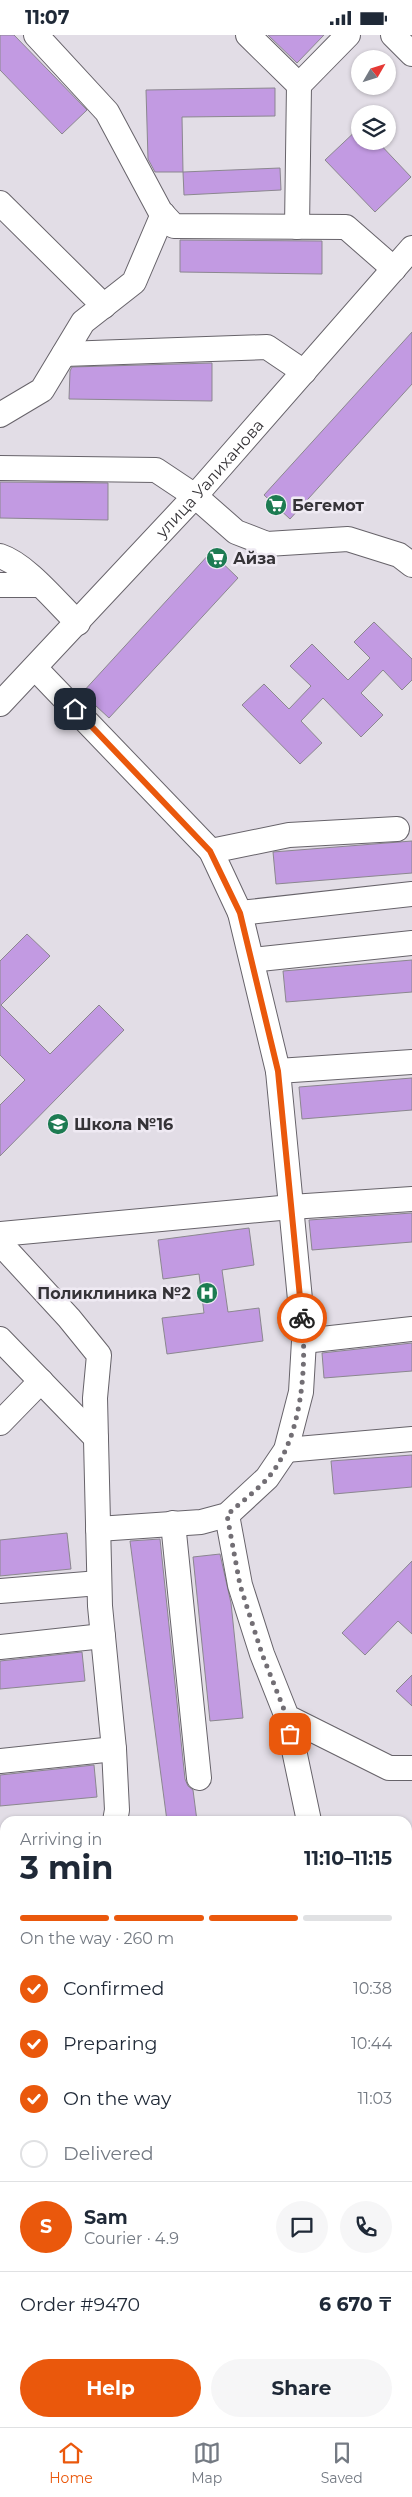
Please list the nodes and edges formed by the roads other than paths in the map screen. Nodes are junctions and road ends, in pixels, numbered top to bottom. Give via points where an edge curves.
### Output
1 (36, 35) edge
2 (248, 35) edge
3 (348, 35) edge
4 (393, 35) edge
5 (412, 54) edge
6 (299, 85) junction
7 (0, 203) edge
8 (163, 214) junction
9 (297, 227) junction
10 (412, 248) edge
11 (394, 269) junction
12 (104, 306) junction
13 (64, 354) junction
14 (304, 371) junction
15 (0, 415) edge
16 (0, 468) edge
17 (194, 496) junction
18 (0, 556) edge
19 (412, 565) edge
20 (0, 585) edge
21 (38, 585) junction
22 (78, 623) junction
23 (35, 667) junction
24 (0, 704) edge
25 (397, 829) dead end
26 (210, 851) junction
27 (412, 894) edge
28 (240, 913) junction
29 (412, 943) edge
30 (252, 960) junction
31 (412, 1062) edge
32 (278, 1071) junction
33 (412, 1199) edge
34 (291, 1207) junction
35 (0, 1234) edge
36 (0, 1243) edge
37 (412, 1329) edge
38 (0, 1339) edge
39 (304, 1341) junction
40 (41, 1381) junction
41 (0, 1423) edge
42 (96, 1437) junction
43 (412, 1439) edge
44 (286, 1450) junction
45 (227, 1515) junction
46 (174, 1523) junction
47 (98, 1529) junction
48 (99, 1583) junction
49 (0, 1591) edge
50 (102, 1635) junction
51 (0, 1647) edge
52 (287, 1717) junction
53 (114, 1749) junction
54 (0, 1761) edge
55 (412, 1768) edge
56 (199, 1778) dead end
57 (116, 1816) edge
58 (308, 1816) edge

1 - 8 street via 107,112
2 - 6 street
3 - 6 street
4 - 5 street
6 - 9 street
7 - 12 street
8 - 9 street via 174,226
8 - 12 street via 134,282
9 - 11 street via 346,227
10 - 11 street, улица Уалиханова
11 - 14 street, улица Уалиханова
12 - 13 street via 83,322
13 - 14 street via 267,347
13 - 15 street via 42,390
14 - 17 street, улица Уалиханова
16 - 17 street via 156,470
17 - 19 street via 236,532 267,544 348,539 399,555
17 - 22 street, улица Уалиханова
18 - 21 street via 10,560
20 - 21 street
21 - 22 street
22 - 23 street, улица Уалиханова
23 - 24 street, улица Уалиханова
23 - 26 street
25 - 26 street via 289,835
26 - 28 street
27 - 28 street
28 - 30 street
29 - 30 street
30 - 32 street
31 - 32 street
32 - 34 street
33 - 34 street
34 - 35 street
34 - 39 street
36 - 42 street via 99,1355
37 - 39 street
38 - 40 street
39 - 44 street via 301,1392
40 - 41 street
40 - 42 street
42 - 47 street
43 - 44 street
44 - 45 street via 268,1478
45 - 46 street via 201,1522
45 - 52 street via 240,1585
46 - 47 street
46 - 56 street
47 - 48 street
48 - 49 street
48 - 50 street
50 - 51 street
50 - 53 street
52 - 55 street via 389,1768
52 - 58 street
53 - 54 street
53 - 57 street

